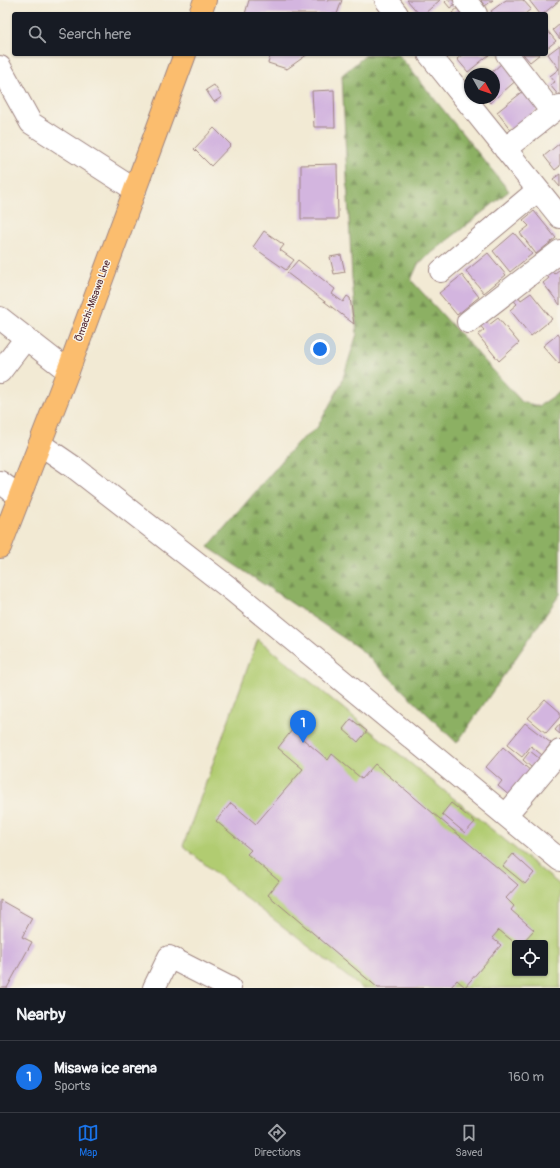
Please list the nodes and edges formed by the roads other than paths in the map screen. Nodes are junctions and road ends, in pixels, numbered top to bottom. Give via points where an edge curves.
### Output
1 (205, 0) edge
2 (465, 0) edge
3 (201, 12) edge
4 (474, 12) edge
5 (184, 56) edge
6 (431, 56) edge
7 (509, 56) edge
8 (0, 67) edge
9 (556, 109) edge
10 (505, 149) junction
11 (134, 190) junction
12 (538, 190) junction
13 (560, 217) edge
14 (560, 251) edge
15 (441, 271) dead end
16 (0, 318) edge
17 (468, 322) dead end
18 (26, 338) junction
19 (68, 371) junction
20 (0, 372) edge
21 (40, 444) junction
22 (0, 482) edge
23 (19, 496) junction
24 (0, 547) edge
25 (560, 751) edge
26 (506, 815) junction
27 (560, 860) edge
28 (154, 988) edge
29 (230, 988) edge

1 - 3 main road
2 - 4 street
5 - 11 main road, Ōmachi-Misawa Line
6 - 10 street
7 - 9 street
8 - 11 street via 31,123
9 - 10 street
10 - 12 street
11 - 19 main road, Ōmachi-Misawa Line
12 - 13 street
12 - 15 street
14 - 17 street
16 - 18 street
18 - 19 street
18 - 20 street
19 - 21 main road, Ōmachi-Misawa Line
21 - 23 main road, Ōmachi-Misawa Line
21 - 26 street via 75,468 232,590
22 - 23 street
23 - 24 main road, Ōmachi-Misawa Line
25 - 26 street
26 - 27 street
28 - 29 street via 169,957

